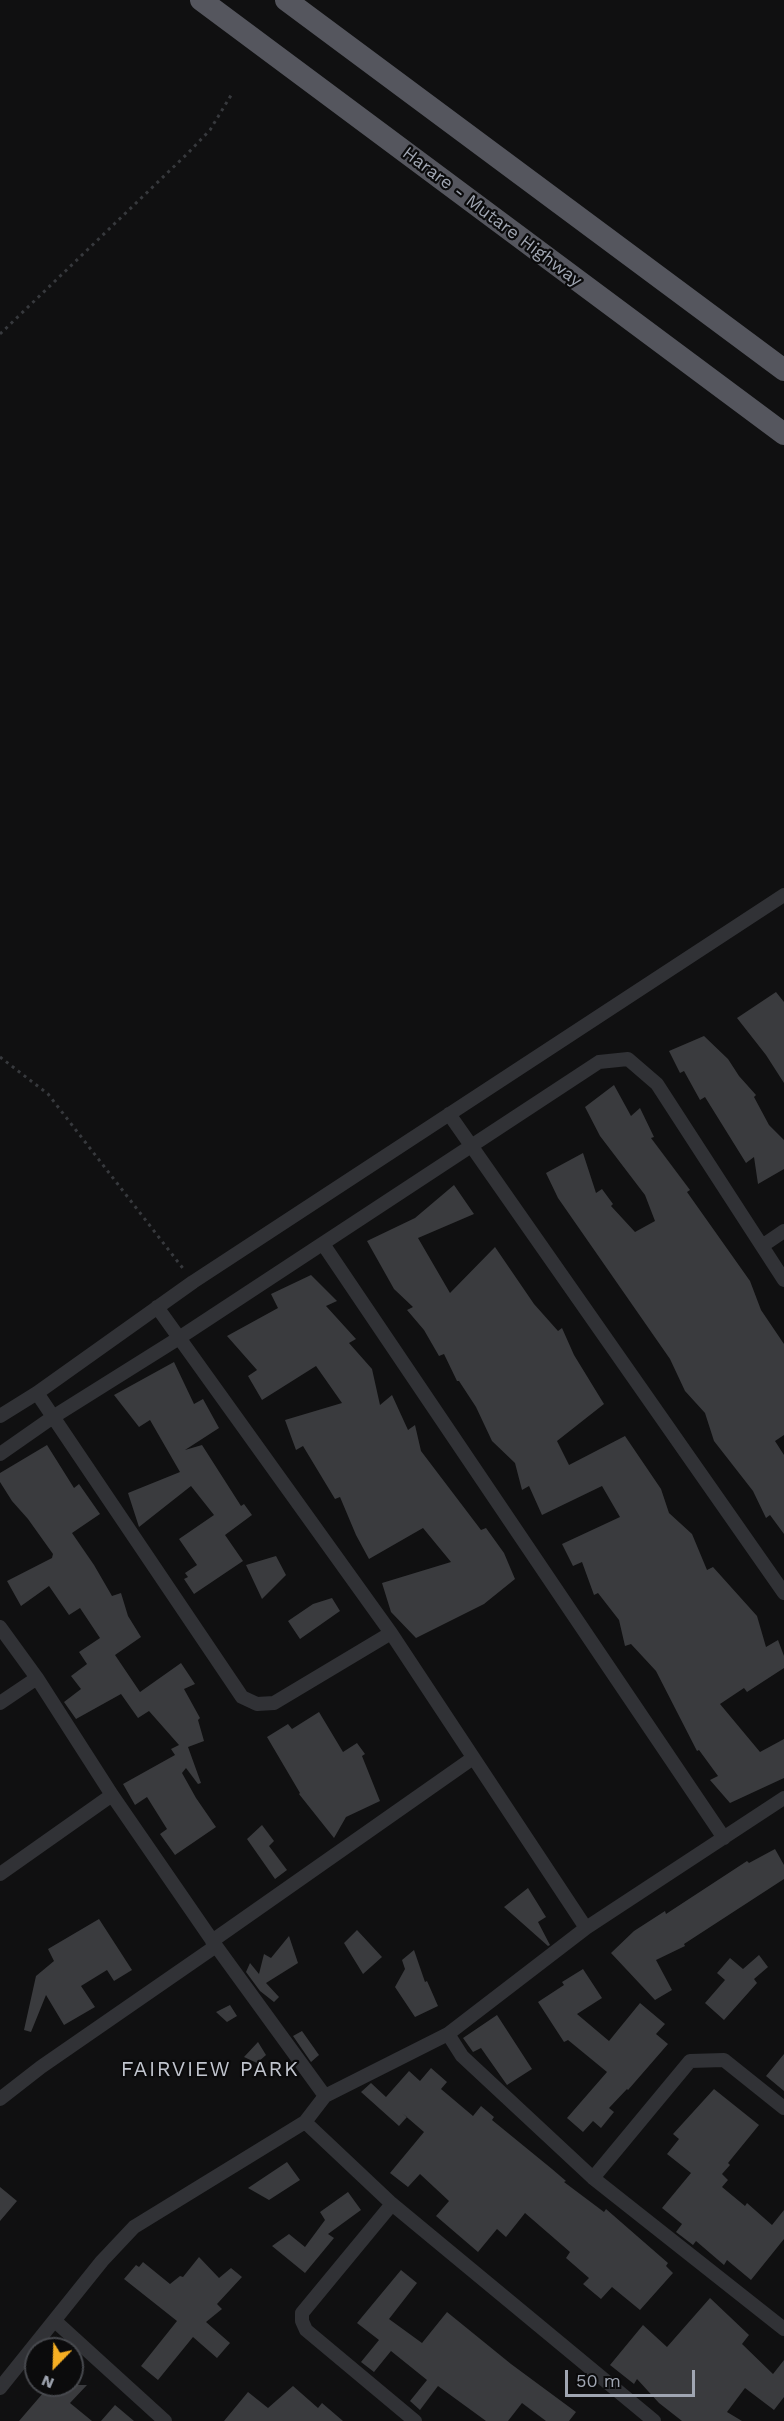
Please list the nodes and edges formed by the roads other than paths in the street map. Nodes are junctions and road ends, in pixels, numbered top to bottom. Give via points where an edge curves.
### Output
1 (201, 0) edge
2 (286, 0) edge
3 (784, 370) edge
4 (784, 434) edge
5 (784, 895) edge
6 (449, 1114) junction
7 (472, 1146) junction
8 (784, 1231) edge
9 (323, 1244) junction
10 (762, 1246) junction
11 (784, 1280) edge
12 (157, 1307) junction
13 (179, 1338) junction
14 (37, 1393) junction
15 (0, 1416) edge
16 (53, 1417) junction
17 (0, 1454) edge
18 (784, 1593) edge
19 (0, 1627) edge
20 (391, 1633) junction
21 (37, 1678) junction
22 (0, 1703) edge
23 (473, 1758) junction
24 (112, 1795) junction
25 (784, 1798) edge
26 (724, 1838) junction
27 (0, 1874) edge
28 (586, 1928) junction
29 (214, 1943) junction
30 (448, 2034) junction
31 (325, 2096) junction
32 (0, 2099) edge
33 (784, 2108) edge
34 (305, 2122) junction
35 (593, 2178) junction
36 (392, 2204) junction
37 (55, 2322) junction
38 (784, 2329) edge
39 (0, 2388) edge
40 (165, 2421) edge
41 (415, 2421) edge
42 (654, 2421) edge

1 - 4 highway, Harare - Mutare Highway
2 - 3 highway
5 - 6 street
6 - 7 street
6 - 12 street
7 - 9 street
7 - 10 street via 599,1062 628,1059 657,1084
7 - 18 street
8 - 10 street
9 - 13 street
9 - 26 street
10 - 11 street
12 - 13 street
12 - 14 street
13 - 16 street
13 - 20 street
14 - 15 street
14 - 16 street
16 - 17 street
16 - 20 street via 242,1697 258,1704 274,1702
19 - 21 street
20 - 23 street
21 - 22 street
21 - 24 street
23 - 28 street
23 - 29 street
24 - 27 street
24 - 29 street
25 - 26 street
26 - 28 street
28 - 30 street
29 - 31 street
29 - 32 street
30 - 31 street
30 - 35 street via 462,2056
31 - 34 street
33 - 35 street via 724,2060 690,2061
34 - 36 street
34 - 37 street via 134,2227
35 - 38 street
36 - 41 street via 302,2313 302,2321 306,2330
36 - 42 street
37 - 39 street
37 - 40 street

